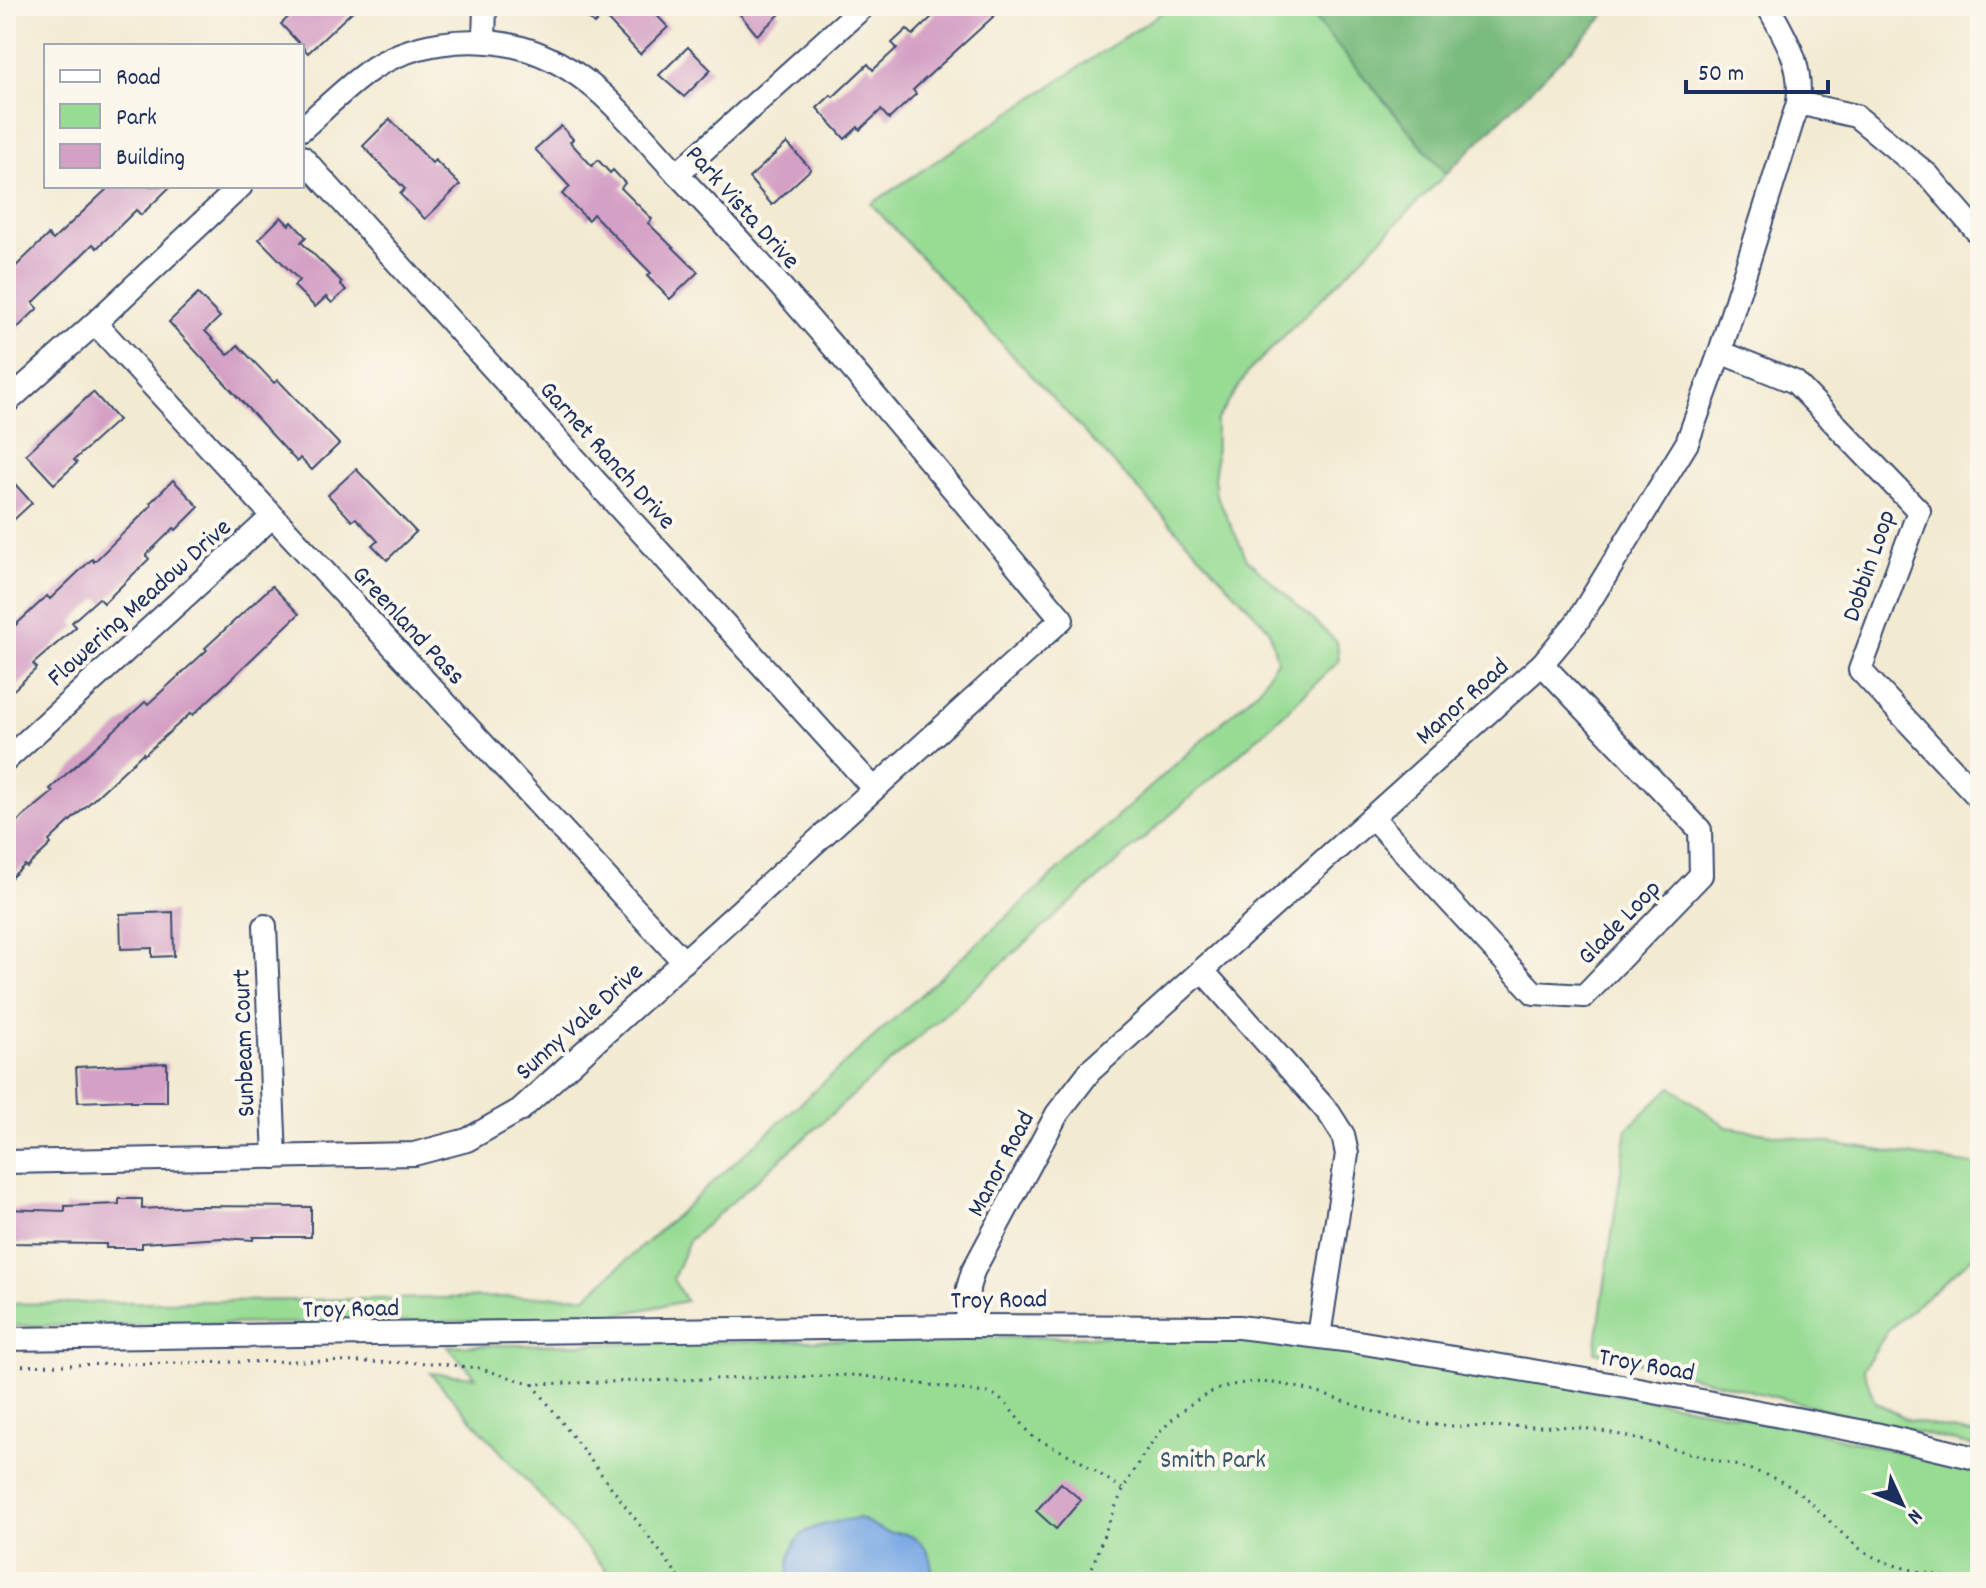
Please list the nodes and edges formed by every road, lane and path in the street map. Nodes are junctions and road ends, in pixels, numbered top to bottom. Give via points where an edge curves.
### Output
1 (485, 6) edge
2 (864, 6) edge
3 (1768, 6) edge
4 (484, 41) junction
5 (1798, 103) junction
6 (304, 127) edge
7 (304, 159) edge
8 (677, 174) junction
9 (239, 188) edge
10 (1980, 235) edge
11 (95, 323) junction
12 (1720, 352) junction
13 (6, 403) edge
14 (273, 516) junction
15 (1062, 619) joint
16 (1542, 664) junction
17 (6, 760) edge
18 (874, 789) junction
19 (1980, 799) edge
20 (1373, 818) junction
21 (265, 926) dead end
22 (684, 962) junction
23 (1202, 970) junction
24 (275, 1157) junction
25 (6, 1162) edge
26 (967, 1326) junction
27 (1319, 1336) junction
28 (6, 1339) edge
29 (6, 1366) edge
30 (533, 1384) junction
31 (1980, 1459) edge
32 (1124, 1490) junction
33 (683, 1582) edge
34 (1087, 1582) edge
35 (1968, 1582) edge

1 - 4 street
2 - 8 street
3 - 5 street, Manor Road via 1795,58
4 - 6 street, Park Vista Drive via 428,46 392,59 368,71
4 - 8 street, Park Vista Drive via 535,52 580,76
5 - 10 street via 1856,116 1928,175
5 - 12 street, Manor Road
7 - 18 street, Garnet Ranch Drive
8 - 15 street, Park Vista Drive via 750,250
9 - 11 street
11 - 13 street
11 - 14 street, Greenland Pass
12 - 16 street, Manor Road via 1687,443 1577,622
12 - 19 street, Dobbin Loop via 1795,382 1919,511 1860,670
14 - 17 street, Flowering Meadow Drive
14 - 22 street, Greenland Pass
15 - 18 street, Sunny Vale Drive
16 - 20 street, Manor Road
16 - 20 street, Glade Loop via 1700,830 1701,875 1584,996 1534,993
18 - 22 street, Sunny Vale Drive
20 - 23 street, Manor Road
21 - 24 street, Sunbeam Court
22 - 24 street, Sunny Vale Drive via 520,1110 467,1140 414,1154
23 - 26 street, Manor Road via 1090,1071 1057,1114 973,1271
23 - 27 street via 1343,1135 1347,1154
24 - 25 street, Sunny Vale Drive
26 - 27 street, Troy Road via 1188,1325
26 - 28 street, Troy Road
27 - 31 street, Troy Road via 1633,1388
29 - 30 path via 433,1363 478,1368
30 - 32 path via 856,1375 984,1392 1006,1404 1033,1437
30 - 33 path
32 - 34 path
32 - 35 path via 1154,1441 1188,1407 1218,1389 1268,1384 1304,1389 1420,1423 1593,1430 1738,1466 1792,1488 1875,1558

